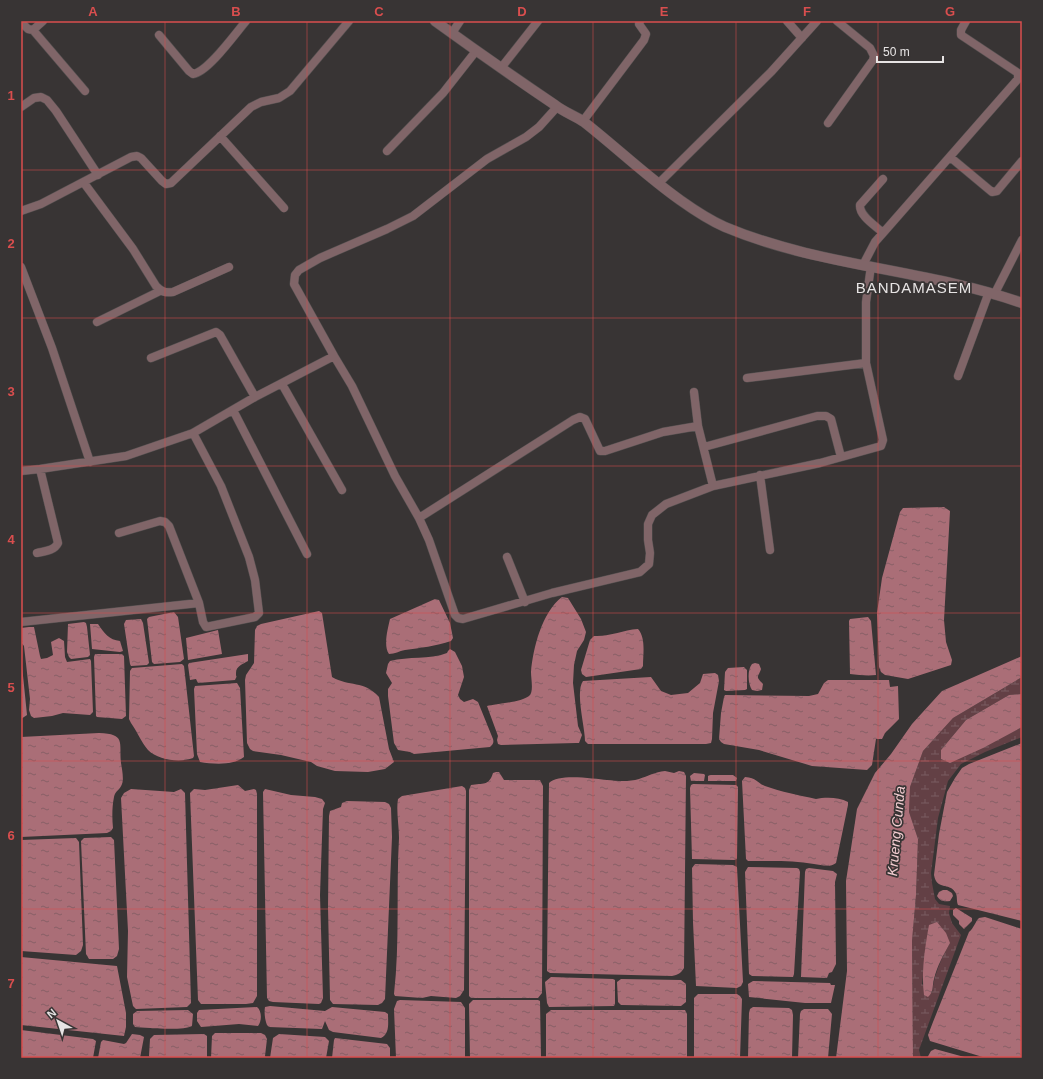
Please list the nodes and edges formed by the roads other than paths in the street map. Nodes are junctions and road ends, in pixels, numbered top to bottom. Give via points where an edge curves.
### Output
1 (43, 21) edge
2 (246, 21) edge
3 (349, 21) edge
4 (435, 21) edge
5 (460, 21) edge
6 (538, 21) edge
7 (640, 21) edge
8 (787, 21) edge
9 (817, 21) edge
10 (966, 21) edge
11 (21, 22) edge
12 (841, 22) edge
13 (33, 30) junction
14 (452, 33) junction
15 (158, 35) dead end
16 (802, 38) junction
17 (476, 51) junction
18 (501, 68) junction
19 (85, 91) dead end
20 (21, 107) edge
21 (557, 107) junction
22 (582, 121) junction
23 (828, 123) dead end
24 (220, 136) junction
25 (387, 151) dead end
26 (950, 157) junction
27 (1022, 161) edge
28 (98, 175) junction
29 (883, 179) dead end
30 (84, 182) junction
31 (658, 184) junction
32 (284, 208) dead end
33 (21, 212) edge
34 (883, 233) junction
35 (1022, 240) edge
36 (867, 266) junction
37 (21, 267) edge
38 (229, 267) dead end
39 (160, 291) junction
40 (992, 292) junction
41 (1022, 303) edge
42 (97, 322) dead end
43 (334, 356) junction
44 (151, 358) dead end
45 (866, 363) junction
46 (958, 376) dead end
47 (747, 378) dead end
48 (282, 384) junction
49 (694, 392) dead end
50 (255, 397) junction
51 (234, 410) junction
52 (698, 426) junction
53 (194, 433) junction
54 (704, 447) junction
55 (840, 457) junction
56 (90, 462) junction
57 (40, 469) junction
58 (21, 470) edge
59 (760, 475) junction
60 (713, 486) junction
61 (342, 490) dead end
62 (419, 518) junction
63 (119, 533) dead end
64 (770, 550) dead end
65 (37, 554) dead end
66 (307, 554) dead end
67 (507, 557) dead end
68 (525, 602) junction
69 (200, 603) junction
70 (21, 622) edge

1 - 13 street
2 - 15 street via 209,64 193,74
3 - 24 street via 290,91 279,98 251,107
4 - 14 street
5 - 14 street
6 - 18 street
7 - 22 street via 639,24 646,34 644,40
8 - 16 street
9 - 16 street
10 - 26 street via 961,35 1018,73 1018,80
11 - 13 street
12 - 23 street via 870,48 874,56
13 - 19 street
14 - 17 street
16 - 31 street
17 - 18 street
17 - 25 street via 443,93
18 - 21 street
20 - 28 street via 34,98 41,97 46,100
21 - 22 street
21 - 43 street via 526,137 487,160 413,216 299,270 295,275 294,284
22 - 31 street
24 - 28 street via 171,184 166,184 137,156
24 - 32 street
26 - 27 street via 992,192 997,190
26 - 34 street
28 - 30 street
29 - 34 street via 860,205 860,210
30 - 33 street
30 - 39 street
31 - 36 street via 698,212 729,229 763,241
34 - 36 street via 875,242
35 - 40 street
36 - 40 street
36 - 45 street
37 - 56 street via 52,348
38 - 39 street via 173,292
39 - 42 street
40 - 41 street
40 - 46 street
43 - 48 street
43 - 62 street via 352,386 395,476
44 - 50 street via 216,332
45 - 47 street
45 - 55 street via 883,442 879,447
48 - 50 street
48 - 61 street
49 - 52 street
50 - 51 street
51 - 53 street
51 - 66 street
52 - 54 street
52 - 62 street via 663,432 600,451 585,419 580,417
53 - 56 street via 126,456
53 - 69 street via 221,486 249,557 259,613 255,617 206,628
54 - 55 street via 817,416 826,416 831,419
54 - 60 street
55 - 59 street
56 - 57 street
57 - 58 street
57 - 65 street via 58,542 56,547
59 - 60 street
59 - 64 street
60 - 68 street via 666,504 652,515 648,524 649,564 640,572
62 - 68 street via 458,618 463,619
63 - 69 street via 160,521 165,522 172,531
67 - 68 street
69 - 70 street

